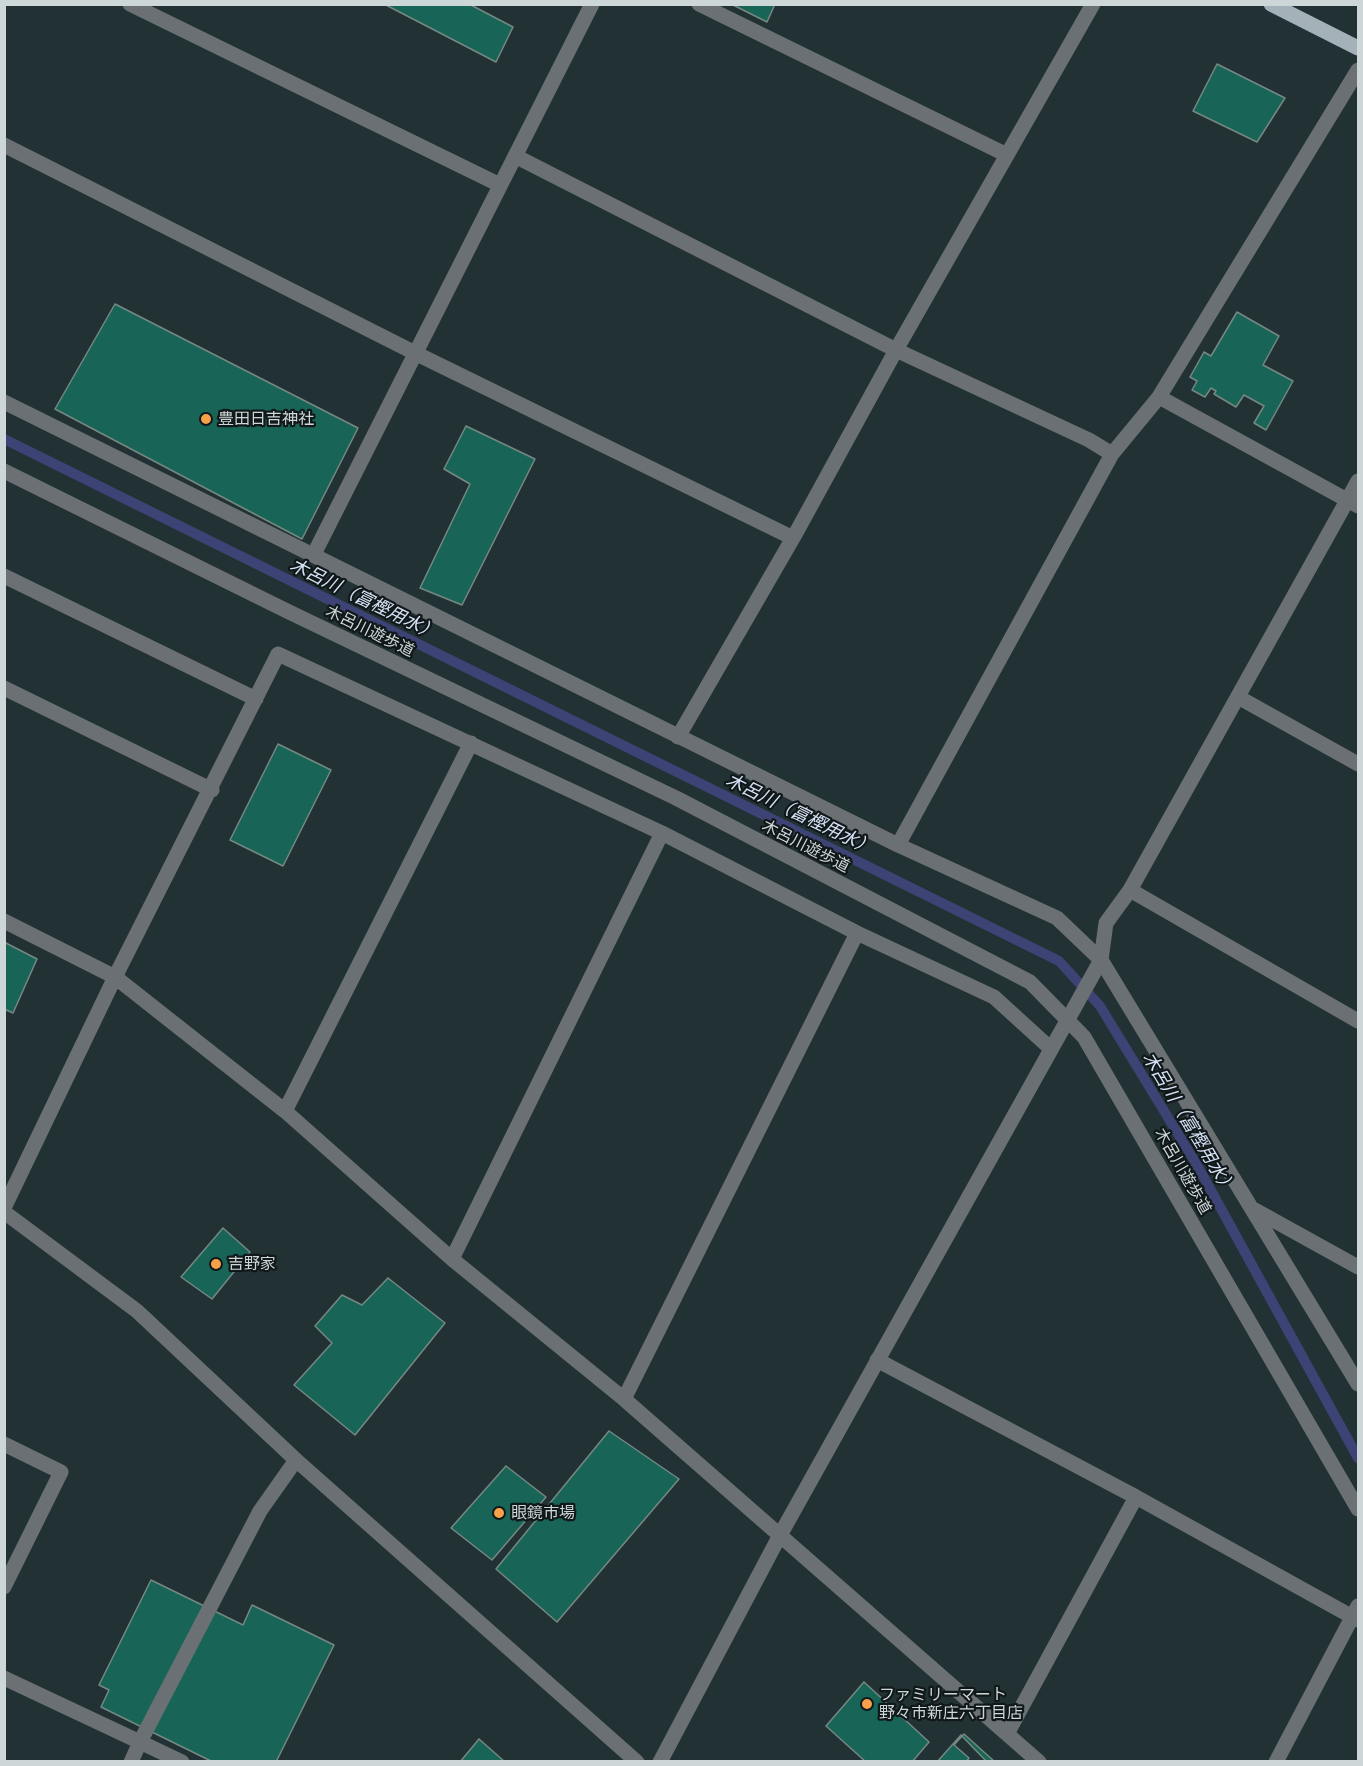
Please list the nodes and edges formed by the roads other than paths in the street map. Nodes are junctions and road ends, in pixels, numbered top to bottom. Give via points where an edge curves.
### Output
1 (130, 4) edge
2 (592, 4) edge
3 (699, 4) edge
4 (1092, 4) edge
5 (1271, 4) edge
6 (1359, 48) edge
7 (1359, 70) edge
8 (4, 145) edge
9 (1007, 155) junction
10 (515, 156) junction
11 (501, 185) junction
12 (896, 350) junction
13 (417, 354) junction
14 (1159, 397) junction
15 (4, 402) edge
16 (1112, 454) junction
17 (4, 471) edge
18 (1359, 481) edge
19 (1353, 503) edge
20 (793, 538) junction
21 (314, 554) junction
22 (4, 576) edge
23 (4, 687) edge
24 (1238, 697) junction
25 (256, 699) junction
26 (678, 737) junction
27 (471, 743) junction
28 (1359, 764) edge
29 (212, 790) junction
30 (662, 833) junction
31 (898, 845) junction
32 (1130, 890) junction
33 (4, 921) edge
34 (857, 933) junction
35 (1101, 960) junction
36 (115, 977) junction
37 (1069, 1017) junction
38 (1359, 1021) edge
39 (1050, 1048) junction
40 (285, 1111) junction
41 (1252, 1209) junction
42 (4, 1210) edge
43 (452, 1259) junction
44 (1359, 1267) edge
45 (877, 1360) junction
46 (1359, 1384) edge
47 (624, 1400) junction
48 (4, 1444) edge
49 (296, 1460) junction
50 (1136, 1497) junction
51 (1359, 1509) edge
52 (779, 1537) junction
53 (4, 1587) edge
54 (1357, 1614) edge
55 (4, 1678) edge
56 (1007, 1734) junction
57 (140, 1742) junction
58 (130, 1761) edge
59 (182, 1761) edge
60 (637, 1761) edge
61 (660, 1761) edge
62 (1039, 1761) edge
63 (1276, 1761) edge

1 - 11 street
2 - 10 street
3 - 9 street
4 - 9 street
5 - 6 main road
7 - 14 street
8 - 13 street
9 - 12 street
10 - 11 street
10 - 12 street
11 - 13 street
12 - 16 street
12 - 20 street
13 - 20 street
13 - 21 street
14 - 16 street
14 - 19 street
15 - 21 street
16 - 31 street
17 - 37 street, 木呂川遊歩道 via 676,798 1030,982
18 - 19 street
19 - 24 street
20 - 26 street
21 - 26 street
22 - 25 street
23 - 29 street
24 - 28 street
24 - 32 street
25 - 27 street via 278,654
25 - 29 street
26 - 31 street
27 - 30 street
27 - 40 street
29 - 36 street
30 - 34 street
30 - 43 street
31 - 35 street via 1057,918
32 - 35 street via 1106,923
32 - 38 street
33 - 36 street
34 - 39 street via 994,997
34 - 47 street
35 - 37 street
35 - 41 street
36 - 40 street
36 - 42 street
37 - 39 street
37 - 51 street, 木呂川遊歩道
39 - 45 street
40 - 43 street
41 - 44 street
41 - 46 street
42 - 49 street via 137,1311
43 - 47 street
45 - 50 street
45 - 52 street
47 - 52 street
48 - 53 street via 61,1472
49 - 57 street via 260,1511
49 - 60 street
50 - 54 street
50 - 56 street
52 - 56 street
52 - 61 street
54 - 63 street
55 - 57 street
56 - 62 street
57 - 58 street
57 - 59 street

